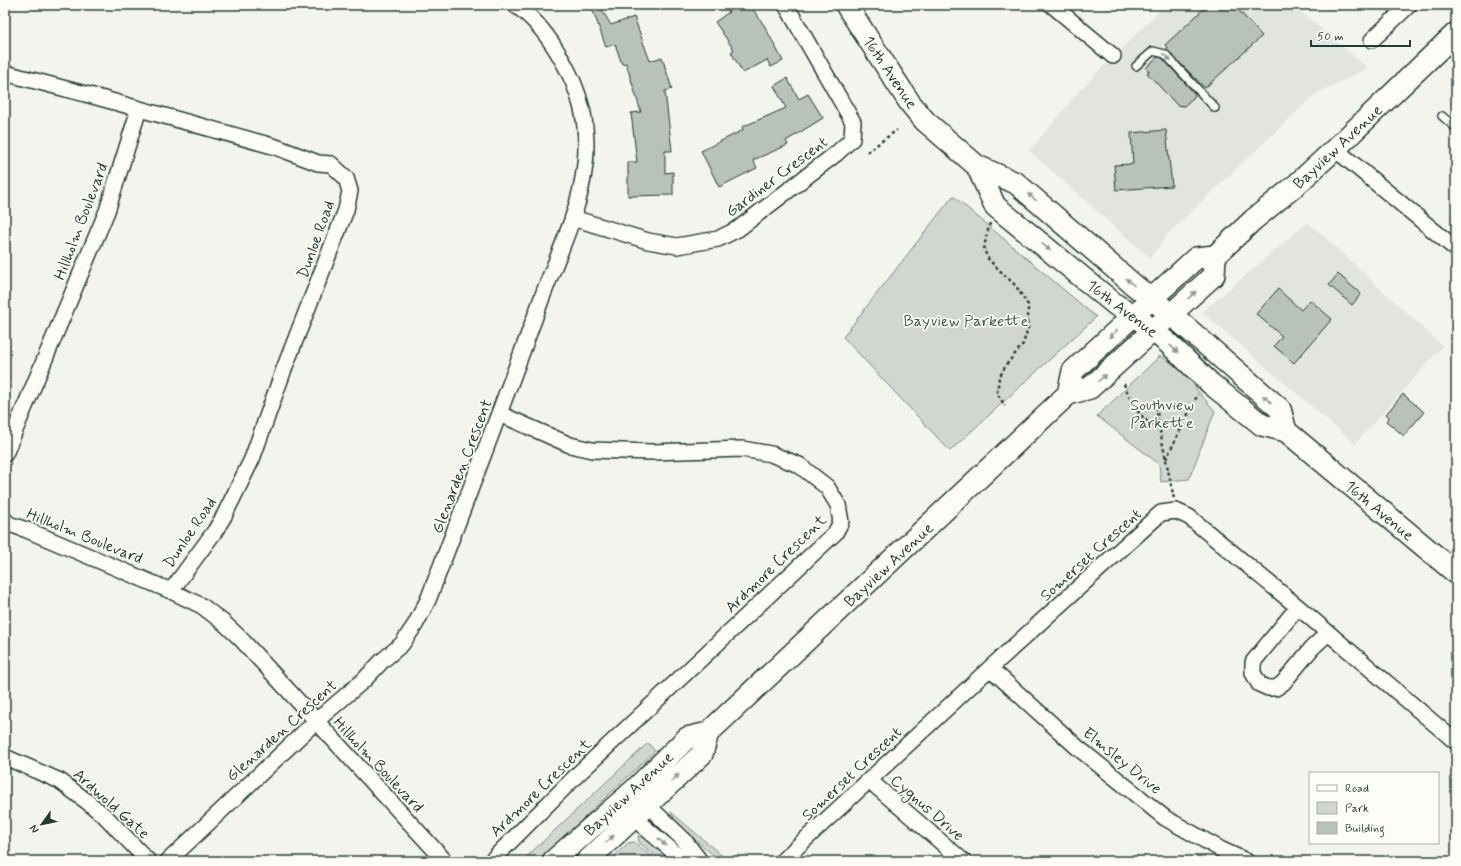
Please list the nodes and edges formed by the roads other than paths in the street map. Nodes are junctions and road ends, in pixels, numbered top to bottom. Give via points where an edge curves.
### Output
1 (786, 5) edge
2 (846, 5) edge
3 (1052, 5) edge
4 (521, 7) edge
5 (1401, 8) edge
6 (1456, 33) edge
7 (1372, 40) dead end
8 (1113, 56) dead end
9 (1136, 66) dead end
10 (5, 73) edge
11 (1215, 108) dead end
12 (139, 109) junction
13 (1442, 116) dead end
14 (1456, 128) edge
15 (1336, 149) junction
16 (977, 166) junction
17 (573, 218) junction
18 (1456, 249) edge
19 (1215, 256) junction
20 (1152, 298) junction
21 (1134, 315) junction
22 (1172, 315) junction
23 (1153, 331) junction
24 (1068, 394) junction
25 (500, 414) junction
26 (1286, 431) junction
27 (5, 454) edge
28 (5, 520) edge
29 (1456, 573) edge
30 (171, 591) junction
31 (1298, 607) junction
32 (1328, 632) junction
33 (990, 668) junction
34 (316, 722) junction
35 (1456, 742) edge
36 (5, 757) edge
37 (870, 780) junction
38 (633, 803) junction
39 (148, 861) edge
40 (168, 861) edge
41 (445, 861) edge
42 (491, 861) edge
43 (553, 861) edge
44 (587, 861) edge
45 (699, 861) edge
46 (782, 861) edge
47 (963, 861) edge
48 (1246, 861) edge

1 - 17 street, Gardiner Crescent via 853,122 852,139 738,229 718,239 677,246 648,241
2 - 16 main road, 16th Avenue via 910,103 925,121
3 - 8 street
4 - 17 street, Glenarden Crescent via 560,54 582,110 586,163
5 - 7 street
6 - 15 main road, Bayview Avenue
9 -> 11 lane via 1153,51 1165,54
10 - 12 street, Dunloe Road
12 - 27 street, Hillholm Boulevard via 107,210
12 - 30 street, Dunloe Road via 276,147 318,163 331,164 346,178 350,192 346,210 252,459 218,526
13 - 14 lane
15 - 18 street
15 - 19 main road, Bayview Avenue
20 -> 16 main road, 16th Avenue via 1016,183
16 -> 21 main road, 16th Avenue via 995,206 1116,305
17 - 25 street, Glenarden Crescent
19 - 20 main road via 1196,258
22 -> 19 main road, Bayview Avenue via 1214,275
20 - 21 main road
20 - 22 main road, 16th Avenue
21 - 23 main road, 16th Avenue
21 -> 24 main road via 1073,371
22 - 23 main road, Bayview Avenue
26 -> 22 main road, 16th Avenue via 1280,409
24 -> 23 main road, Bayview Avenue via 1090,388
23 -> 26 main road, 16th Avenue via 1211,384 1262,425
24 - 38 main road, Bayview Avenue via 708,733 687,738
25 - 34 street, Glenarden Crescent via 428,600 415,625 402,644
25 - 42 street, Ardmore Crescent via 570,444 592,450 652,452 742,449 771,454 799,465 827,487 838,506 841,522 834,533 578,774
26 - 29 main road, 16th Avenue
28 - 30 street, Hillholm Boulevard via 9,524
30 - 34 street, Hillholm Boulevard via 202,606 224,623
31 - 32 street
31 - 32 street via 1253,662 1253,673 1260,684 1276,688 1283,683
31 - 33 street, Somerset Crescent via 1189,517 1176,511 1161,513
32 - 35 street
33 - 37 street, Somerset Crescent
33 - 48 street, Elmsley Drive via 1077,747 1165,818
34 - 40 street, Glenarden Crescent
34 - 41 street, Hillholm Boulevard
36 - 39 street, Ardwold Gate via 60,781 106,817
37 - 46 street, Somerset Crescent
37 - 47 street, Cygnus Drive
38 - 43 main road, Bayview Avenue
44 -> 38 main road, Bayview Avenue
38 - 45 street via 676,854

